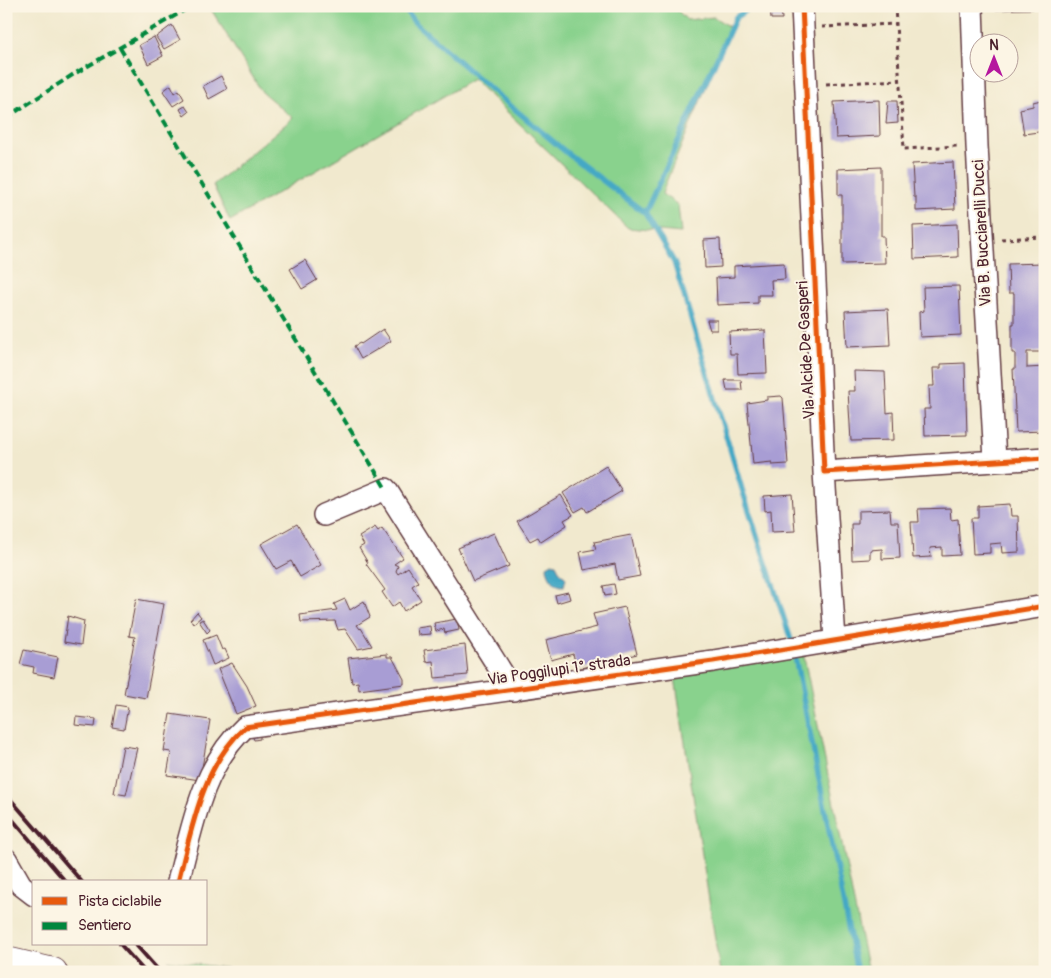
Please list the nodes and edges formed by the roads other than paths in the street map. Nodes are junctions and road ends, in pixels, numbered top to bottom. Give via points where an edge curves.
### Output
1 (802, 6) edge
2 (972, 6) edge
3 (1045, 458) edge
4 (995, 460) junction
5 (824, 472) junction
6 (324, 515) dead end
7 (1045, 606) edge
8 (835, 640) junction
9 (513, 690) junction
10 (6, 859) edge
11 (179, 880) edge
12 (32, 893) edge
13 (6, 962) edge
14 (23, 972) edge
15 (53, 972) edge

1 - 5 street, Via Alcide De Gasperi
2 - 4 street, Via B. Bucciarelli Ducci
3 - 4 street
4 - 5 street
5 - 8 street, Via Alcide De Gasperi
6 - 9 street via 386,489
7 - 8 street, Via Poggilupi 1° strada
8 - 9 street, Via Poggilupi 1° strada
9 - 11 street, Via Poggilupi 1° strada via 245,727 235,736 208,776
10 - 12 street via 21,885
13 - 14 main road
13 - 15 main road

